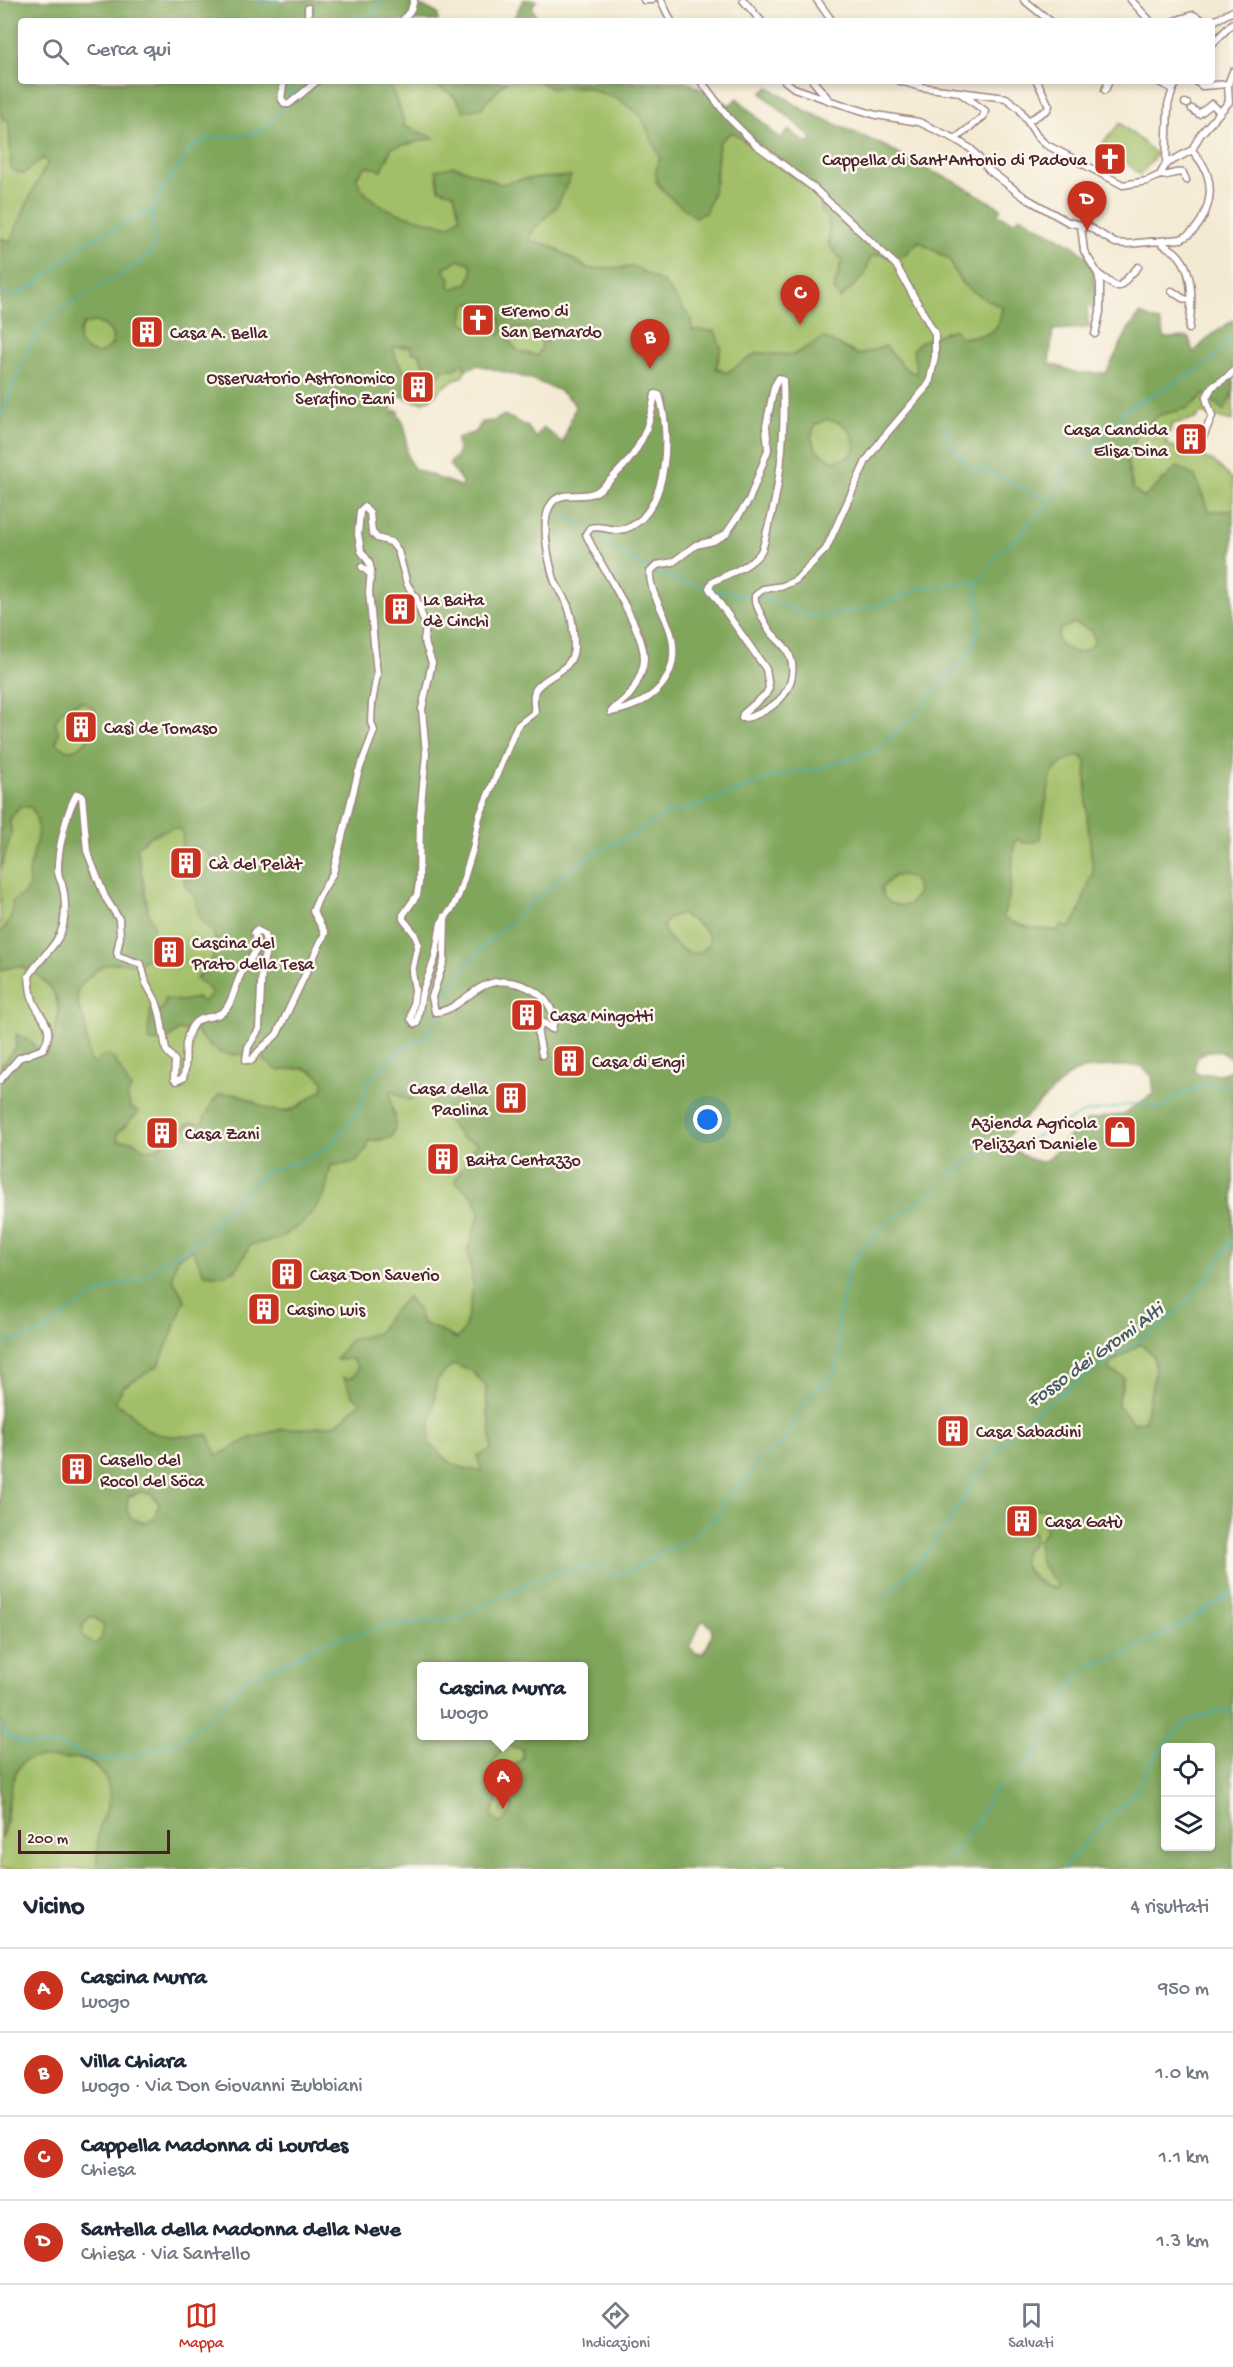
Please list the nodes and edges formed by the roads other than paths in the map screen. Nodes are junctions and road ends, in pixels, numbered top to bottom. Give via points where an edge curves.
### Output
1 (644, 0) edge
2 (651, 0) edge
3 (661, 0) edge
4 (743, 0) edge
5 (817, 0) edge
6 (1024, 0) edge
7 (1131, 0) edge
8 (414, 2) edge
9 (308, 8) dead end
10 (1233, 11) edge
11 (308, 18) edge
12 (404, 18) edge
13 (670, 18) edge
14 (758, 18) edge
15 (830, 18) edge
16 (1046, 18) edge
17 (1147, 18) edge
18 (1184, 18) edge
19 (1198, 18) edge
20 (1215, 20) edge
21 (1233, 24) edge
22 (1215, 41) edge
23 (1233, 71) edge
24 (283, 84) edge
25 (313, 84) edge
26 (703, 84) edge
27 (789, 84) edge
28 (816, 84) edge
29 (910, 84) edge
30 (1038, 84) edge
31 (1108, 84) edge
32 (1163, 84) edge
33 (1176, 84) edge
34 (1195, 84) edge
35 (1228, 84) junction
36 (1173, 89) junction
37 (1105, 90) dead end
38 (959, 92) junction
39 (1230, 101) edge
40 (831, 102) junction
41 (1188, 105) dead end
42 (1218, 110) junction
43 (1028, 121) junction
44 (955, 139) junction
45 (1168, 147) junction
46 (1192, 150) junction
47 (1183, 155) junction
48 (1166, 164) junction
49 (1160, 175) junction
50 (1186, 180) dead end
51 (1081, 226) junction
52 (1159, 241) junction
53 (1138, 267) dead end
54 (1098, 274) junction
55 (1172, 291) dead end
56 (1191, 301) junction
57 (1189, 329) dead end
58 (1095, 334) dead end
59 (1233, 371) edge
60 (1198, 448) dead end
61 (362, 567) dead end
62 (370, 574) junction
63 (445, 915) junction
64 (542, 1055) dead end
65 (0, 1080) edge

1 - 2 street
3 - 13 street
4 - 14 street
5 - 15 street
6 - 16 street
7 - 17 street
8 - 12 street
9 - 11 street
10 - 20 street
18 - 19 street
21 - 22 street
23 - 35 street
24 - 25 street via 281,98 289,104
26 - 63 street via 755,144 818,191 896,265 934,334 931,381 866,461 826,549 796,580 764,589 755,596 769,629 787,651 793,678 773,706 747,719 742,718 743,714 769,688 766,669 709,588 712,582 760,553 781,467 783,380 778,379 774,387 766,426 768,450 749,500 726,534 696,545 673,562 657,565 650,572 672,638 673,657 667,680 649,697 613,712 639,678 643,649 586,534 597,526 618,531 631,527 653,500 661,480 666,428 659,395 655,394 648,425 625,466 595,492 554,500 546,520 547,548 555,581 568,608 572,657 566,668 537,688 535,712 517,726 479,817 457,898
27 - 40 street
28 - 40 street
29 - 38 street
30 - 43 street via 1049,106
31 - 37 street
32 - 36 street
33 - 36 street
34 - 35 street
35 - 39 street
36 - 45 street via 1168,105
38 - 43 street via 1006,98
38 - 44 street via 985,111 983,117
39 - 42 street
40 - 44 street via 919,122
41 - 42 street via 1199,114 1212,104
42 - 46 street
43 - 49 street via 1045,144 1110,180 1130,185
44 - 51 street via 971,149 1012,190
45 - 47 street via 1171,153
45 - 48 street
46 - 47 street
46 - 52 street via 1208,176 1208,204 1202,219 1187,236
47 - 48 street
48 - 49 street
49 - 50 street via 1180,172
51 - 52 street via 1115,243
51 - 54 street via 1084,250
52 - 56 street via 1186,266
53 - 54 street via 1120,286
54 - 58 street via 1101,301
55 - 56 street
56 - 57 street
59 - 60 street via 1212,387 1206,398 1212,416
61 - 62 street
62 - 63 street via 358,534 360,511 364,507 372,532 398,551 426,627 424,640 432,663 422,709 426,754 419,883 417,895 403,915 418,943 412,972 414,1024
62 - 65 street via 377,674 372,740 360,765 333,873 313,911 325,933 277,1034 252,1060 246,1060 248,1047 259,1029 267,945 264,934 256,930 255,951 227,1008 197,1020 191,1029 185,1047 183,1078 176,1081 160,1014 141,964 118,956 119,918 105,897 87,851 82,796 77,794 59,849 58,874 66,901 63,925 52,947 29,976 35,1007 47,1025 47,1042 43,1049 19,1058
63 - 64 street via 444,961 432,997 435,1012 447,1010 488,984 500,982 529,988 545,999 554,1021 552,1029 541,1021 539,1026

